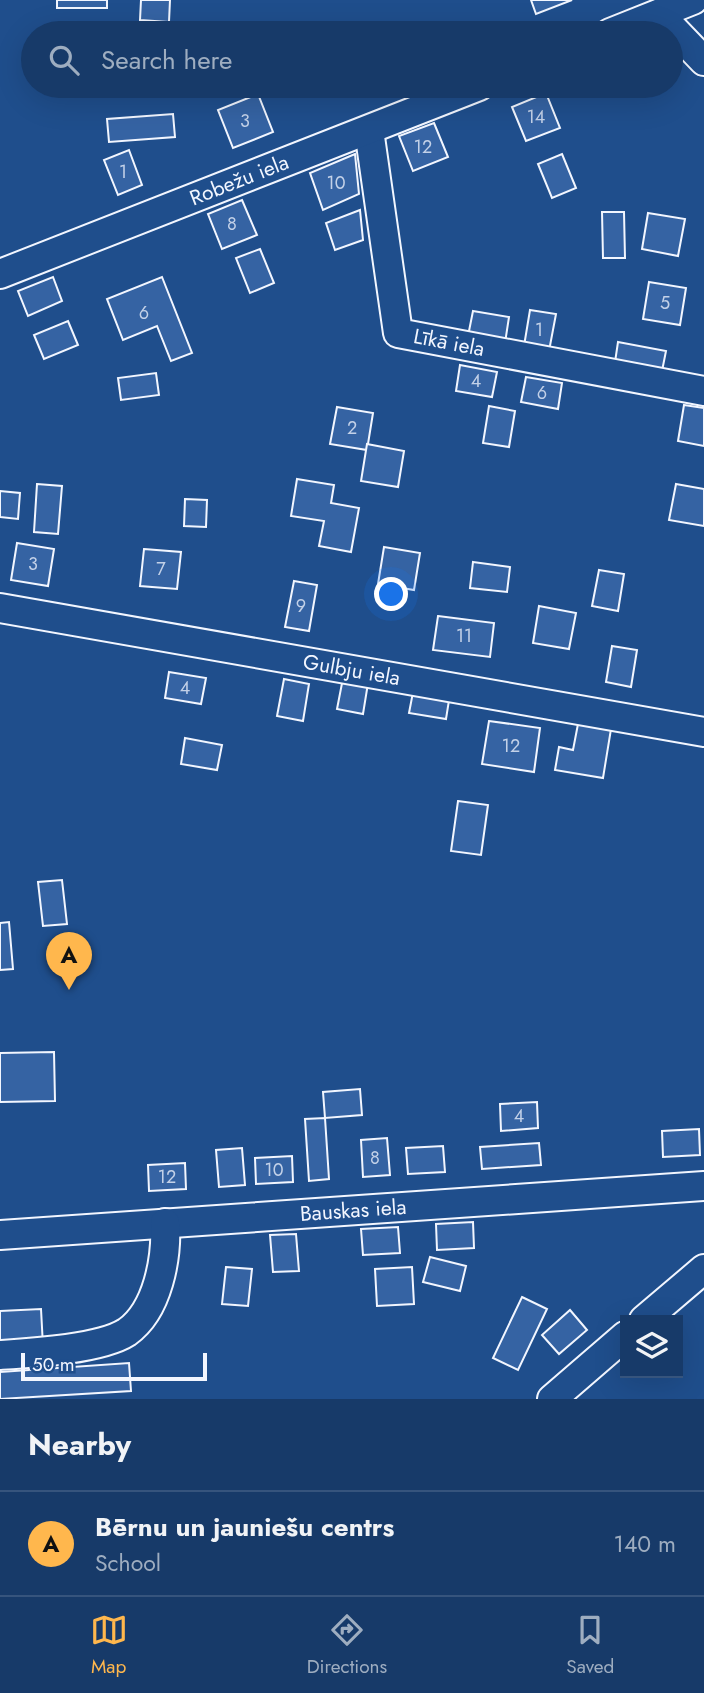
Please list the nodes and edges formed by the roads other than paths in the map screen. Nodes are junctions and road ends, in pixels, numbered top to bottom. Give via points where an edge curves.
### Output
1 (693, 0) edge
2 (659, 14) junction
3 (641, 21) edge
4 (666, 21) edge
5 (683, 39) edge
6 (704, 61) edge
7 (449, 98) edge
8 (369, 130) junction
9 (0, 274) edge
10 (704, 391) edge
11 (0, 608) edge
12 (704, 732) edge
13 (704, 1186) edge
14 (166, 1223) junction
15 (0, 1234) edge
16 (704, 1269) edge
17 (650, 1315) edge
18 (620, 1340) edge
19 (0, 1355) edge
20 (552, 1399) edge

1 - 2 street
2 - 3 street
2 - 4 street
5 - 6 street
7 - 8 street, Robežu iela
8 - 9 street, Robežu iela
8 - 10 street, Līkā iela via 398,333
11 - 12 street, Gulbju iela
13 - 14 street, Bauskas iela
14 - 15 street, Bauskas iela
14 - 19 street via 157,1283 143,1313 126,1332 113,1339 43,1353
16 - 17 street
18 - 20 street

